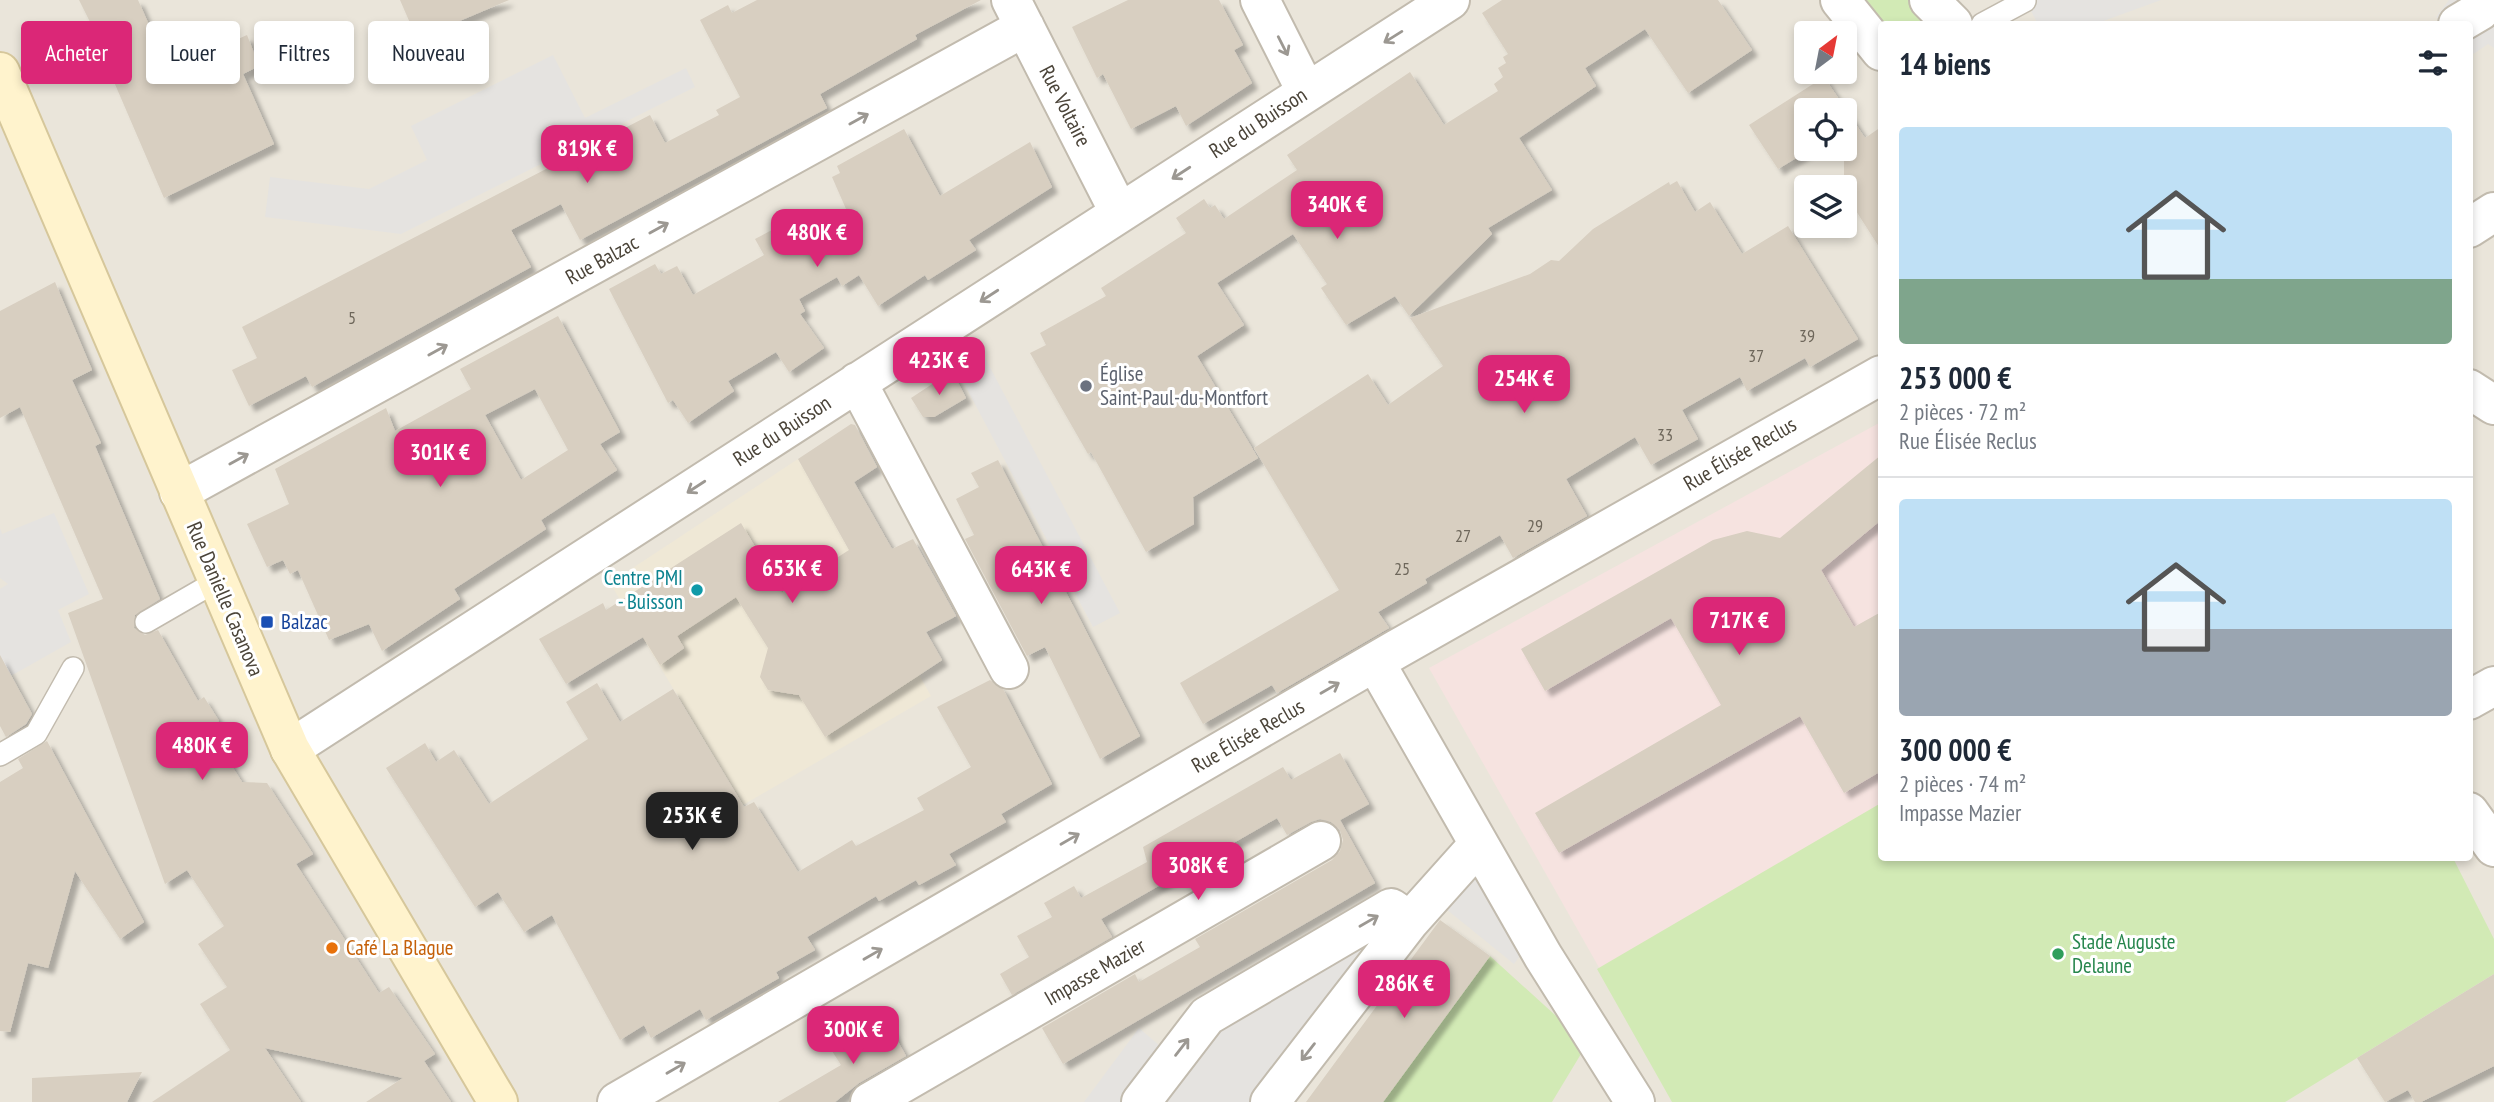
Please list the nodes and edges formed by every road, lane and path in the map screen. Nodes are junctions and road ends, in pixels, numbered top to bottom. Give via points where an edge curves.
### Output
1 (1260, 0) edge
2 (1450, 0) edge
3 (1840, 0) edge
4 (1929, 0) edge
5 (2488, 0) edge
6 (2025, 1) edge
7 (1018, 13) edge
8 (1950, 21) edge
9 (1988, 21) edge
10 (2463, 21) edge
11 (1878, 47) edge
12 (0, 72) edge
13 (1307, 92) junction
14 (1119, 212) junction
15 (2494, 212) edge
16 (2473, 225) edge
17 (1878, 377) edge
18 (857, 382) junction
19 (2473, 392) edge
20 (2494, 405) edge
21 (179, 492) junction
22 (217, 581) junction
23 (146, 622) dead end
24 (1375, 662) junction
25 (73, 668) dead end
26 (1009, 669) dead end
27 (2494, 686) edge
28 (2473, 698) edge
29 (290, 750) junction
30 (0, 755) edge
31 (2473, 818) edge
32 (1321, 841) dead end
33 (1478, 845) junction
34 (2494, 847) edge
35 (1410, 921) junction
36 (498, 1102) edge
37 (617, 1102) edge
38 (870, 1102) edge
39 (1141, 1102) edge
40 (1270, 1102) edge
41 (1635, 1102) edge

1 -> 13 street
2 -> 13 street, Rue du Buisson
3 - 11 street
4 - 8 street
5 - 10 street
6 - 9 lane
7 - 14 street, Rue Voltaire
21 -> 7 street, Rue Balzac
12 - 21 main road, Rue Danielle Casanova
13 -> 14 street, Rue du Buisson
14 -> 18 street, Rue du Buisson
15 - 16 street
17 - 24 street, Rue Élisée Reclus
18 - 26 street
18 -> 29 street, Rue du Buisson
19 - 20 street
21 - 22 main road, Rue Danielle Casanova
22 - 23 lane
22 - 29 main road, Rue Danielle Casanova
24 - 33 street
37 -> 24 street, Rue Élisée Reclus
25 - 30 lane via 36,734
27 - 28 street
29 - 36 main road, Rue Danielle Casanova
31 - 34 street
32 - 38 street, Impasse Mazier
33 - 35 street
33 - 41 street
39 -> 35 street via 1207,1016 1391,908
35 -> 40 street

